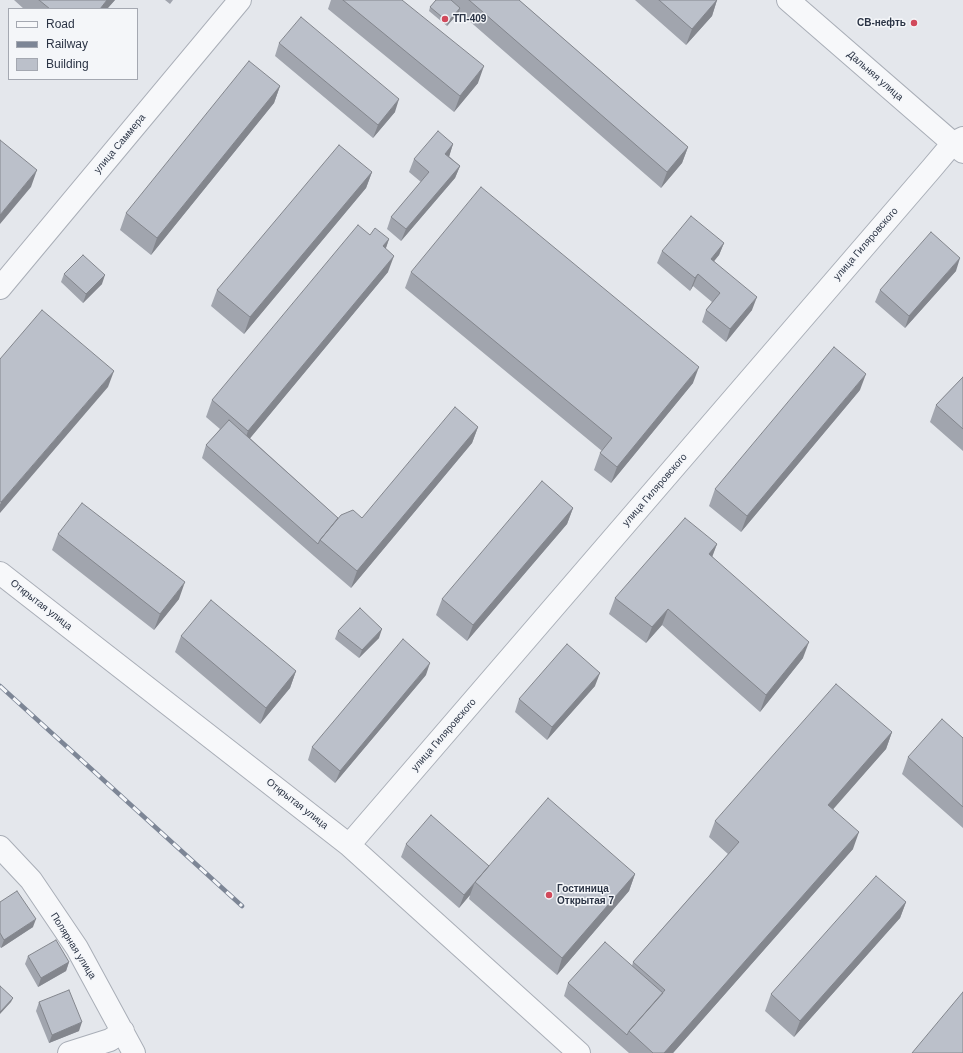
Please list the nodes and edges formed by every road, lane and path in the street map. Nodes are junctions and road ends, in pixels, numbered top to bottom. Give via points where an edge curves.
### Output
1 (240, 0) edge
2 (788, 0) edge
3 (960, 144) edge
4 (0, 288) edge
5 (0, 573) edge
6 (349, 845) junction
7 (0, 847) edge
8 (123, 1031) junction
9 (69, 1053) edge
10 (134, 1053) edge
11 (579, 1053) edge

1 - 4 street, улица Саммера
2 - 3 street, Дальняя улица
3 - 6 street, улица Гиляровского
5 - 6 street, Открытая улица
6 - 11 street, Открытая улица
7 - 8 street, Полярная улица via 31,880 77,948
8 - 9 street via 110,1040
8 - 10 street, Полярная улица

